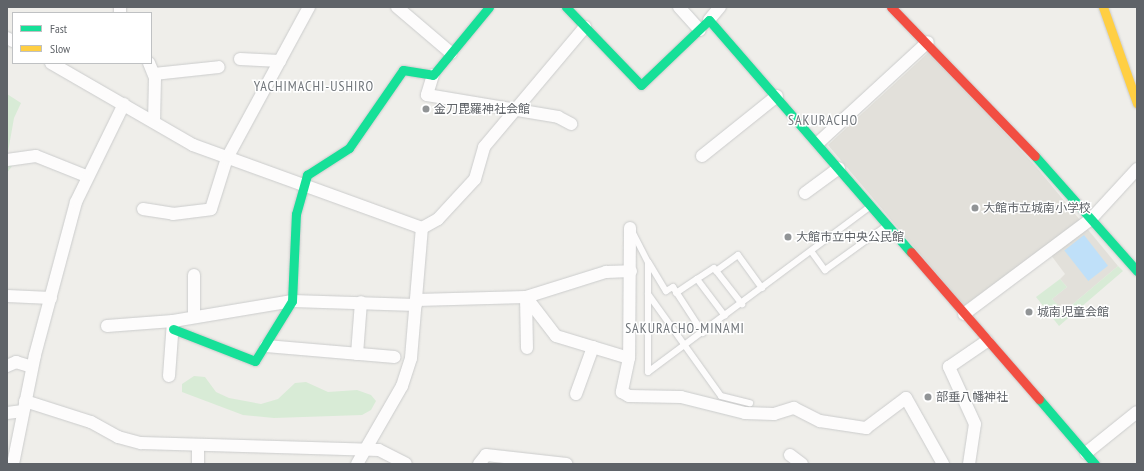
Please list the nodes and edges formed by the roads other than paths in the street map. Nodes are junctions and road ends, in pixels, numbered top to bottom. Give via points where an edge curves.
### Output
1 (308, 7) edge
2 (397, 7) edge
3 (489, 7) edge
4 (566, 7) edge
5 (679, 7) edge
6 (720, 7) edge
7 (891, 7) edge
8 (1103, 7) edge
9 (709, 20) junction
10 (585, 27) junction
11 (700, 30) junction
12 (928, 42) junction
13 (451, 53) junction
14 (240, 59) dead end
15 (280, 61) junction
16 (54, 64) edge
17 (219, 67) dead end
18 (152, 68) edge
19 (433, 75) junction
20 (776, 96) junction
21 (1137, 103) edge
22 (124, 104) junction
23 (513, 112) junction
24 (154, 121) junction
25 (571, 124) dead end
26 (818, 143) junction
27 (702, 156) dead end
28 (227, 158) junction
29 (7, 160) edge
30 (839, 168) junction
31 (1137, 169) edge
32 (86, 176) junction
33 (303, 184) junction
34 (805, 193) dead end
35 (871, 206) junction
36 (143, 209) dead end
37 (1091, 219) junction
38 (886, 226) junction
39 (422, 228) junction
40 (630, 228) joint
41 (811, 251) junction
42 (648, 262) junction
43 (716, 271) junction
44 (1137, 271) edge
45 (631, 272) junction
46 (194, 274) dead end
47 (697, 279) junction
48 (762, 288) junction
49 (676, 293) junction
50 (648, 294) junction
51 (7, 296) edge
52 (526, 297) junction
53 (51, 298) junction
54 (292, 301) junction
55 (361, 302) junction
56 (417, 302) junction
57 (742, 304) junction
58 (964, 314) junction
59 (725, 316) junction
60 (194, 317) junction
61 (173, 325) junction
62 (107, 326) dead end
63 (703, 333) junction
64 (988, 341) junction
65 (266, 346) junction
66 (685, 346) junction
67 (593, 347) junction
68 (527, 348) dead end
69 (357, 354) junction
70 (396, 357) dead end
71 (629, 358) junction
72 (7, 366) edge
73 (32, 367) junction
74 (169, 376) dead end
75 (576, 394) dead end
76 (750, 403) dead end
77 (24, 406) junction
78 (1137, 412) edge
79 (7, 413) edge
80 (198, 445) junction
81 (365, 449) junction
82 (1086, 453) junction
83 (790, 456) dead end
84 (13, 464) edge
85 (198, 464) edge
86 (357, 464) edge
87 (406, 464) edge
88 (479, 464) edge
89 (567, 464) edge
90 (802, 464) edge
91 (943, 464) edge
92 (970, 464) edge
93 (1095, 464) edge

1 - 15 street
2 - 13 street
3 - 13 street
4 - 10 street
5 - 11 street
6 - 9 street
7 - 12 street
8 - 21 street
9 - 11 street
9 - 20 street
10 - 11 street via 641,85
10 - 23 street
12 - 26 street
12 - 37 street
13 - 19 street
14 - 15 street
15 - 28 street
16 - 22 street
17 - 18 street
18 - 24 street
19 - 23 street via 427,95
19 - 33 street via 403,70 349,148 324,162
20 - 26 street
20 - 27 street
22 - 24 street
22 - 32 street
23 - 25 street via 558,117
23 - 39 street via 484,147 475,179 438,219
24 - 28 street via 193,145
26 - 30 street
28 - 33 street
28 - 36 street via 211,209 173,214
29 - 32 street via 36,156
30 - 34 street
30 - 35 street
31 - 37 street
32 - 53 street
33 - 39 street
33 - 54 street via 296,214
35 - 38 street
35 - 41 lane
37 - 44 street
37 - 58 street
38 - 41 lane via 825,270
38 - 58 street
39 - 56 street
40 - 42 lane
40 - 45 street
41 - 48 lane
42 - 49 lane via 666,291 672,287
42 - 50 lane
43 - 47 lane via 714,268
43 - 48 lane via 738,255
43 - 57 lane
45 - 52 street via 606,272
45 - 71 street
46 - 60 street
47 - 49 lane
47 - 59 lane
48 - 57 lane
49 - 63 lane
50 - 66 lane
50 - 66 lane via 648,372
51 - 53 street
52 - 56 street
52 - 67 street via 556,336
52 - 68 street
53 - 73 street
54 - 55 street
54 - 60 street
54 - 65 street
55 - 56 street
55 - 69 street
56 - 81 street via 411,358 402,386
57 - 59 lane
58 - 64 street
59 - 63 lane
60 - 61 street
61 - 62 street
61 - 65 street via 255,361
61 - 74 street
63 - 66 lane
64 - 82 street
64 - 92 street via 949,367 975,424
65 - 69 street
66 - 76 lane via 721,396
67 - 71 street
67 - 75 street
69 - 70 street
71 - 91 street via 622,392 629,396 681,397 745,414 774,414 794,408 820,421 866,428 906,398
72 - 73 street via 16,362
73 - 77 street
77 - 79 street
77 - 80 street via 92,422 118,437 141,443
77 - 84 street
78 - 82 street
80 - 81 street
80 - 85 street
81 - 86 street
81 - 87 street via 379,450
82 - 93 street
83 - 90 street
88 - 89 street via 486,455

